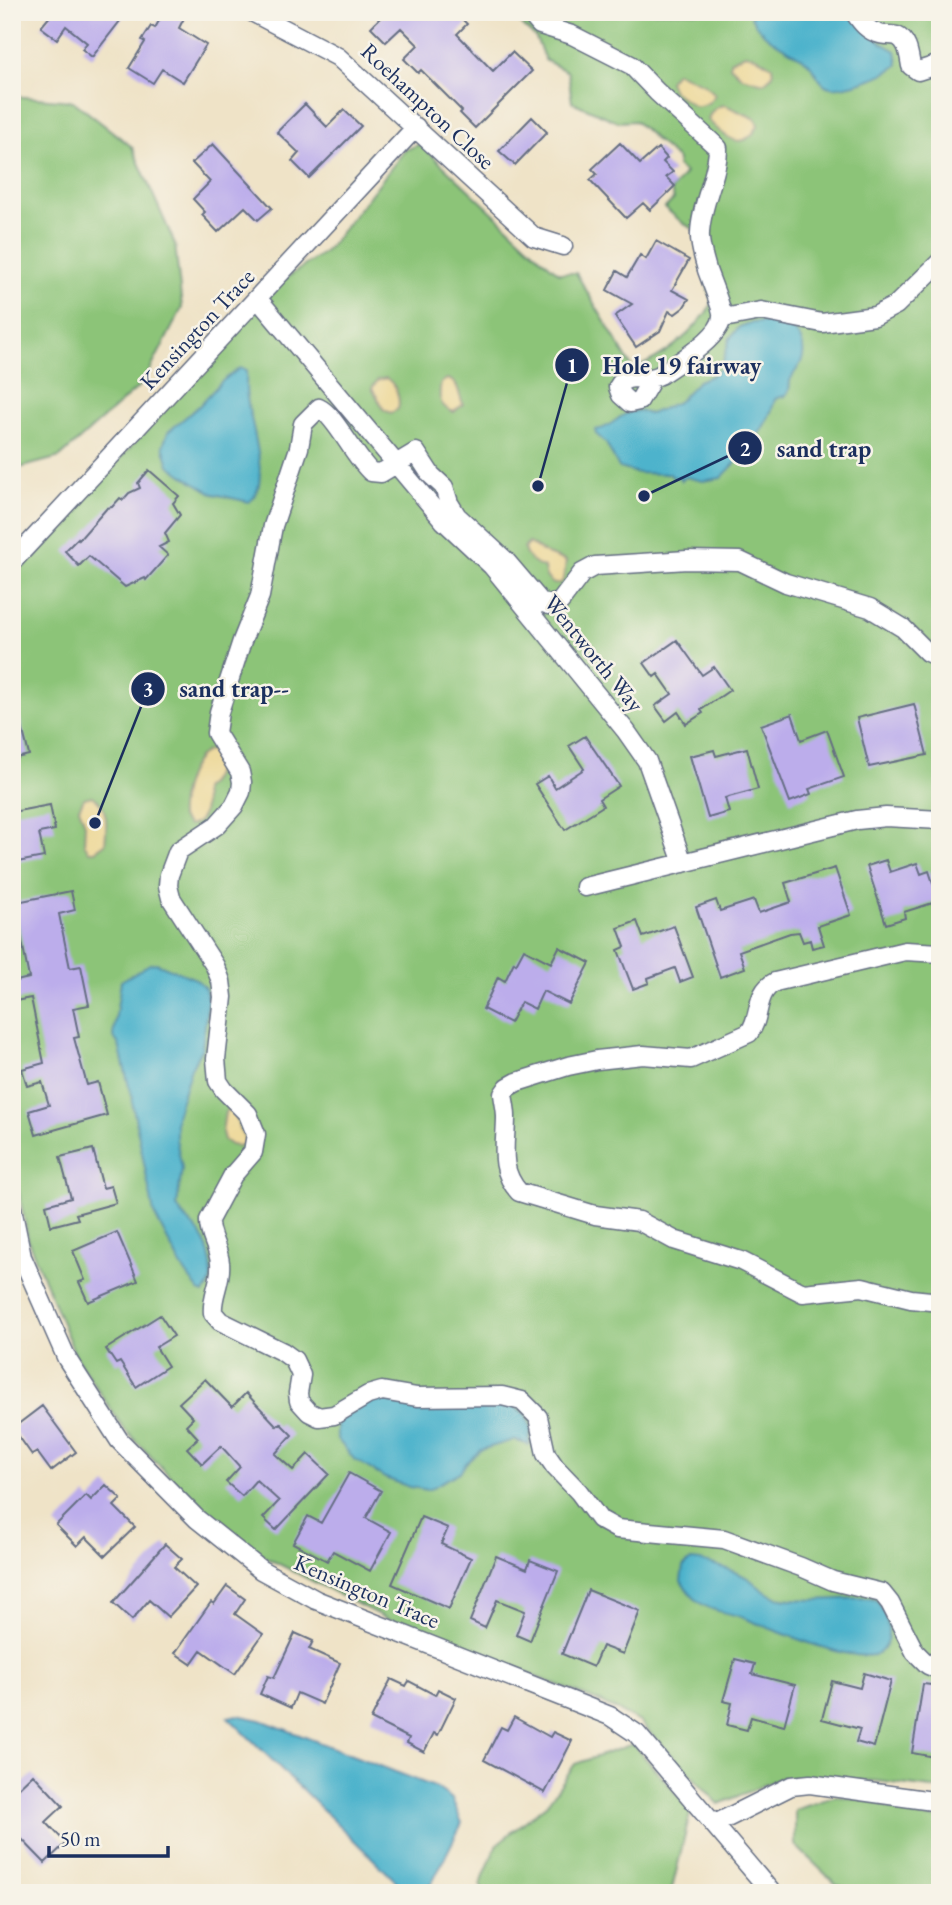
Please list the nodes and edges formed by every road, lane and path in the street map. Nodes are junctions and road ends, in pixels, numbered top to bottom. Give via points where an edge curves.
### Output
1 (252, 12) edge
2 (529, 12) edge
3 (855, 12) edge
4 (940, 64) edge
5 (415, 127) junction
6 (563, 246) dead end
7 (940, 262) edge
8 (258, 299) junction
9 (723, 314) junction
10 (652, 379) dead end
11 (397, 463) junction
12 (12, 562) edge
13 (940, 658) edge
14 (940, 820) edge
15 (683, 863) junction
16 (585, 887) dead end
17 (940, 953) edge
18 (12, 1208) edge
19 (940, 1302) edge
20 (940, 1670) edge
21 (940, 1802) edge
22 (715, 1824) junction
23 (772, 1893) edge

1 - 5 street, Roehampton Close via 338,57
2 - 9 street via 540,25 572,35 631,65 716,145 717,162 699,236
3 - 4 street via 869,30 900,38 913,68 924,71
5 - 6 street, Roehampton Close via 534,237
5 - 8 street, Kensington Trace
7 - 9 street via 896,304 875,316 822,323 761,311
8 - 11 street, Wentworth Way
8 - 12 street, Kensington Trace
9 - 10 street via 711,337
11 - 13 street via 416,452 444,486 457,516 544,604 560,601 582,573 595,566 740,561 786,583 875,610
11 - 15 street, Wentworth Way via 444,522 492,566 626,731 647,761
11 - 20 street via 381,473 370,472 322,409 305,420 273,526 259,600 219,712 216,733 240,772 241,792 217,825 178,851 169,874 171,898 222,981 218,1081 248,1114 256,1134 253,1152 233,1175 209,1220 221,1267 212,1308 215,1316 294,1360 301,1375 299,1401 319,1417 334,1415 382,1391 417,1396 502,1396 522,1401 538,1417 548,1458 602,1522 617,1529 724,1539 833,1581 879,1592 890,1603 915,1652
14 - 15 street via 857,820
15 - 16 street
17 - 19 street via 905,951 775,982 762,994 752,1031 696,1057 681,1060 643,1055 579,1064 517,1082 504,1091 503,1099 505,1165 519,1192 595,1215 639,1221 674,1240 741,1261 803,1293 862,1287
18 - 22 street, Kensington Trace via 22,1258 67,1359 119,1440 197,1519 261,1570 316,1600 610,1716 637,1734
21 - 22 street via 810,1784 791,1786
22 - 23 street, Kensington Trace

